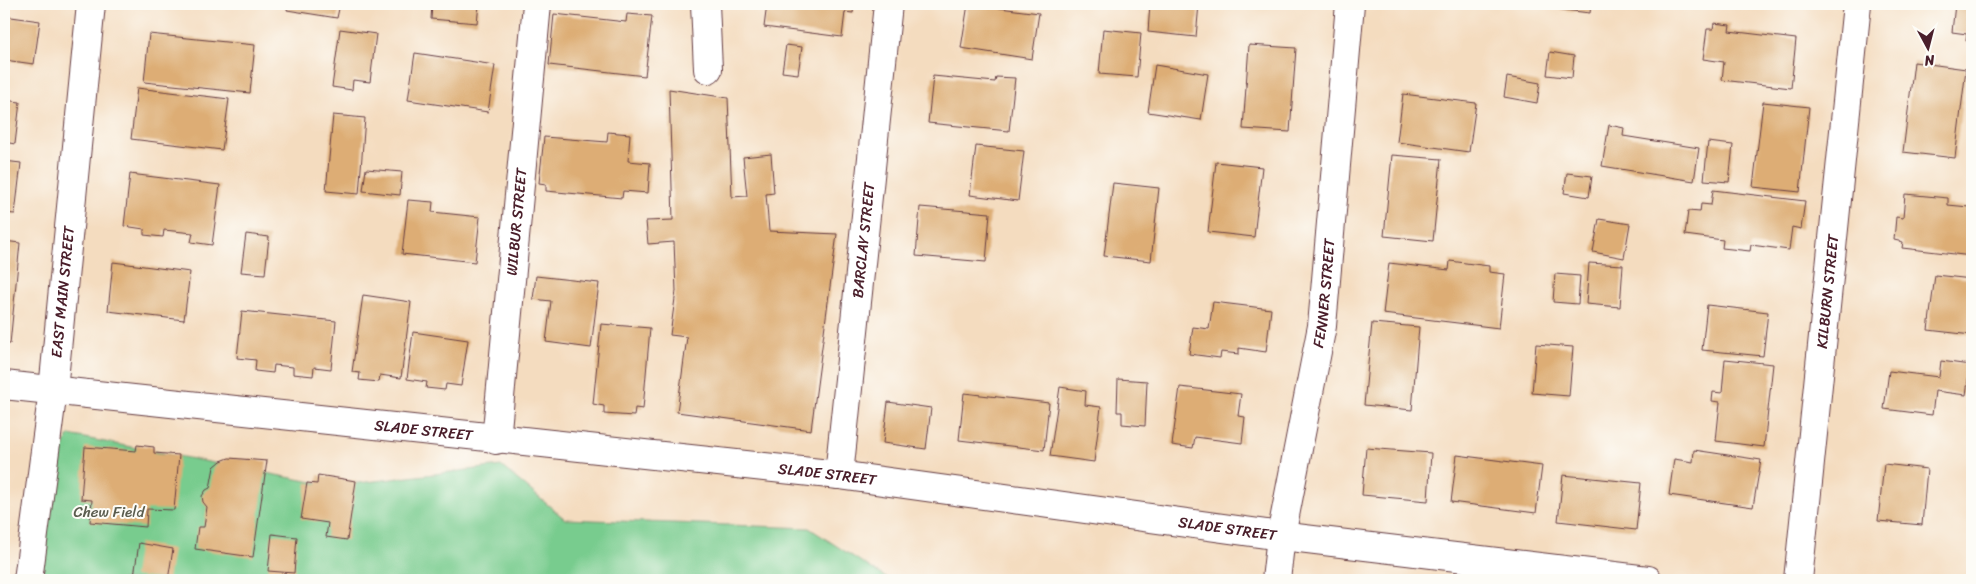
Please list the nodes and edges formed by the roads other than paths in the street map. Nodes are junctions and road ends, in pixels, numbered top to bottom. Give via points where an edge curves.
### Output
1 (91, 4) edge
2 (537, 4) edge
3 (705, 4) edge
4 (888, 4) edge
5 (1350, 4) edge
6 (1857, 4) edge
7 (708, 69) dead end
8 (4, 385) edge
9 (52, 390) junction
10 (496, 440) junction
11 (839, 475) junction
12 (1281, 536) junction
13 (28, 580) edge
14 (1276, 580) edge
15 (1648, 580) edge
16 (1798, 580) edge

1 - 9 street, EAST MAIN STREET
2 - 10 street, WILBUR STREET
3 - 7 street
4 - 11 street, BARCLAY STREET
5 - 12 street, FENNER STREET via 1322,326
6 - 16 street, KILBURN STREET
8 - 9 street, SLADE STREET
9 - 10 street, SLADE STREET
9 - 13 street, EAST MAIN STREET
10 - 11 street, SLADE STREET
11 - 12 street, SLADE STREET
12 - 14 street, FENNER STREET
12 - 15 street, SLADE STREET

